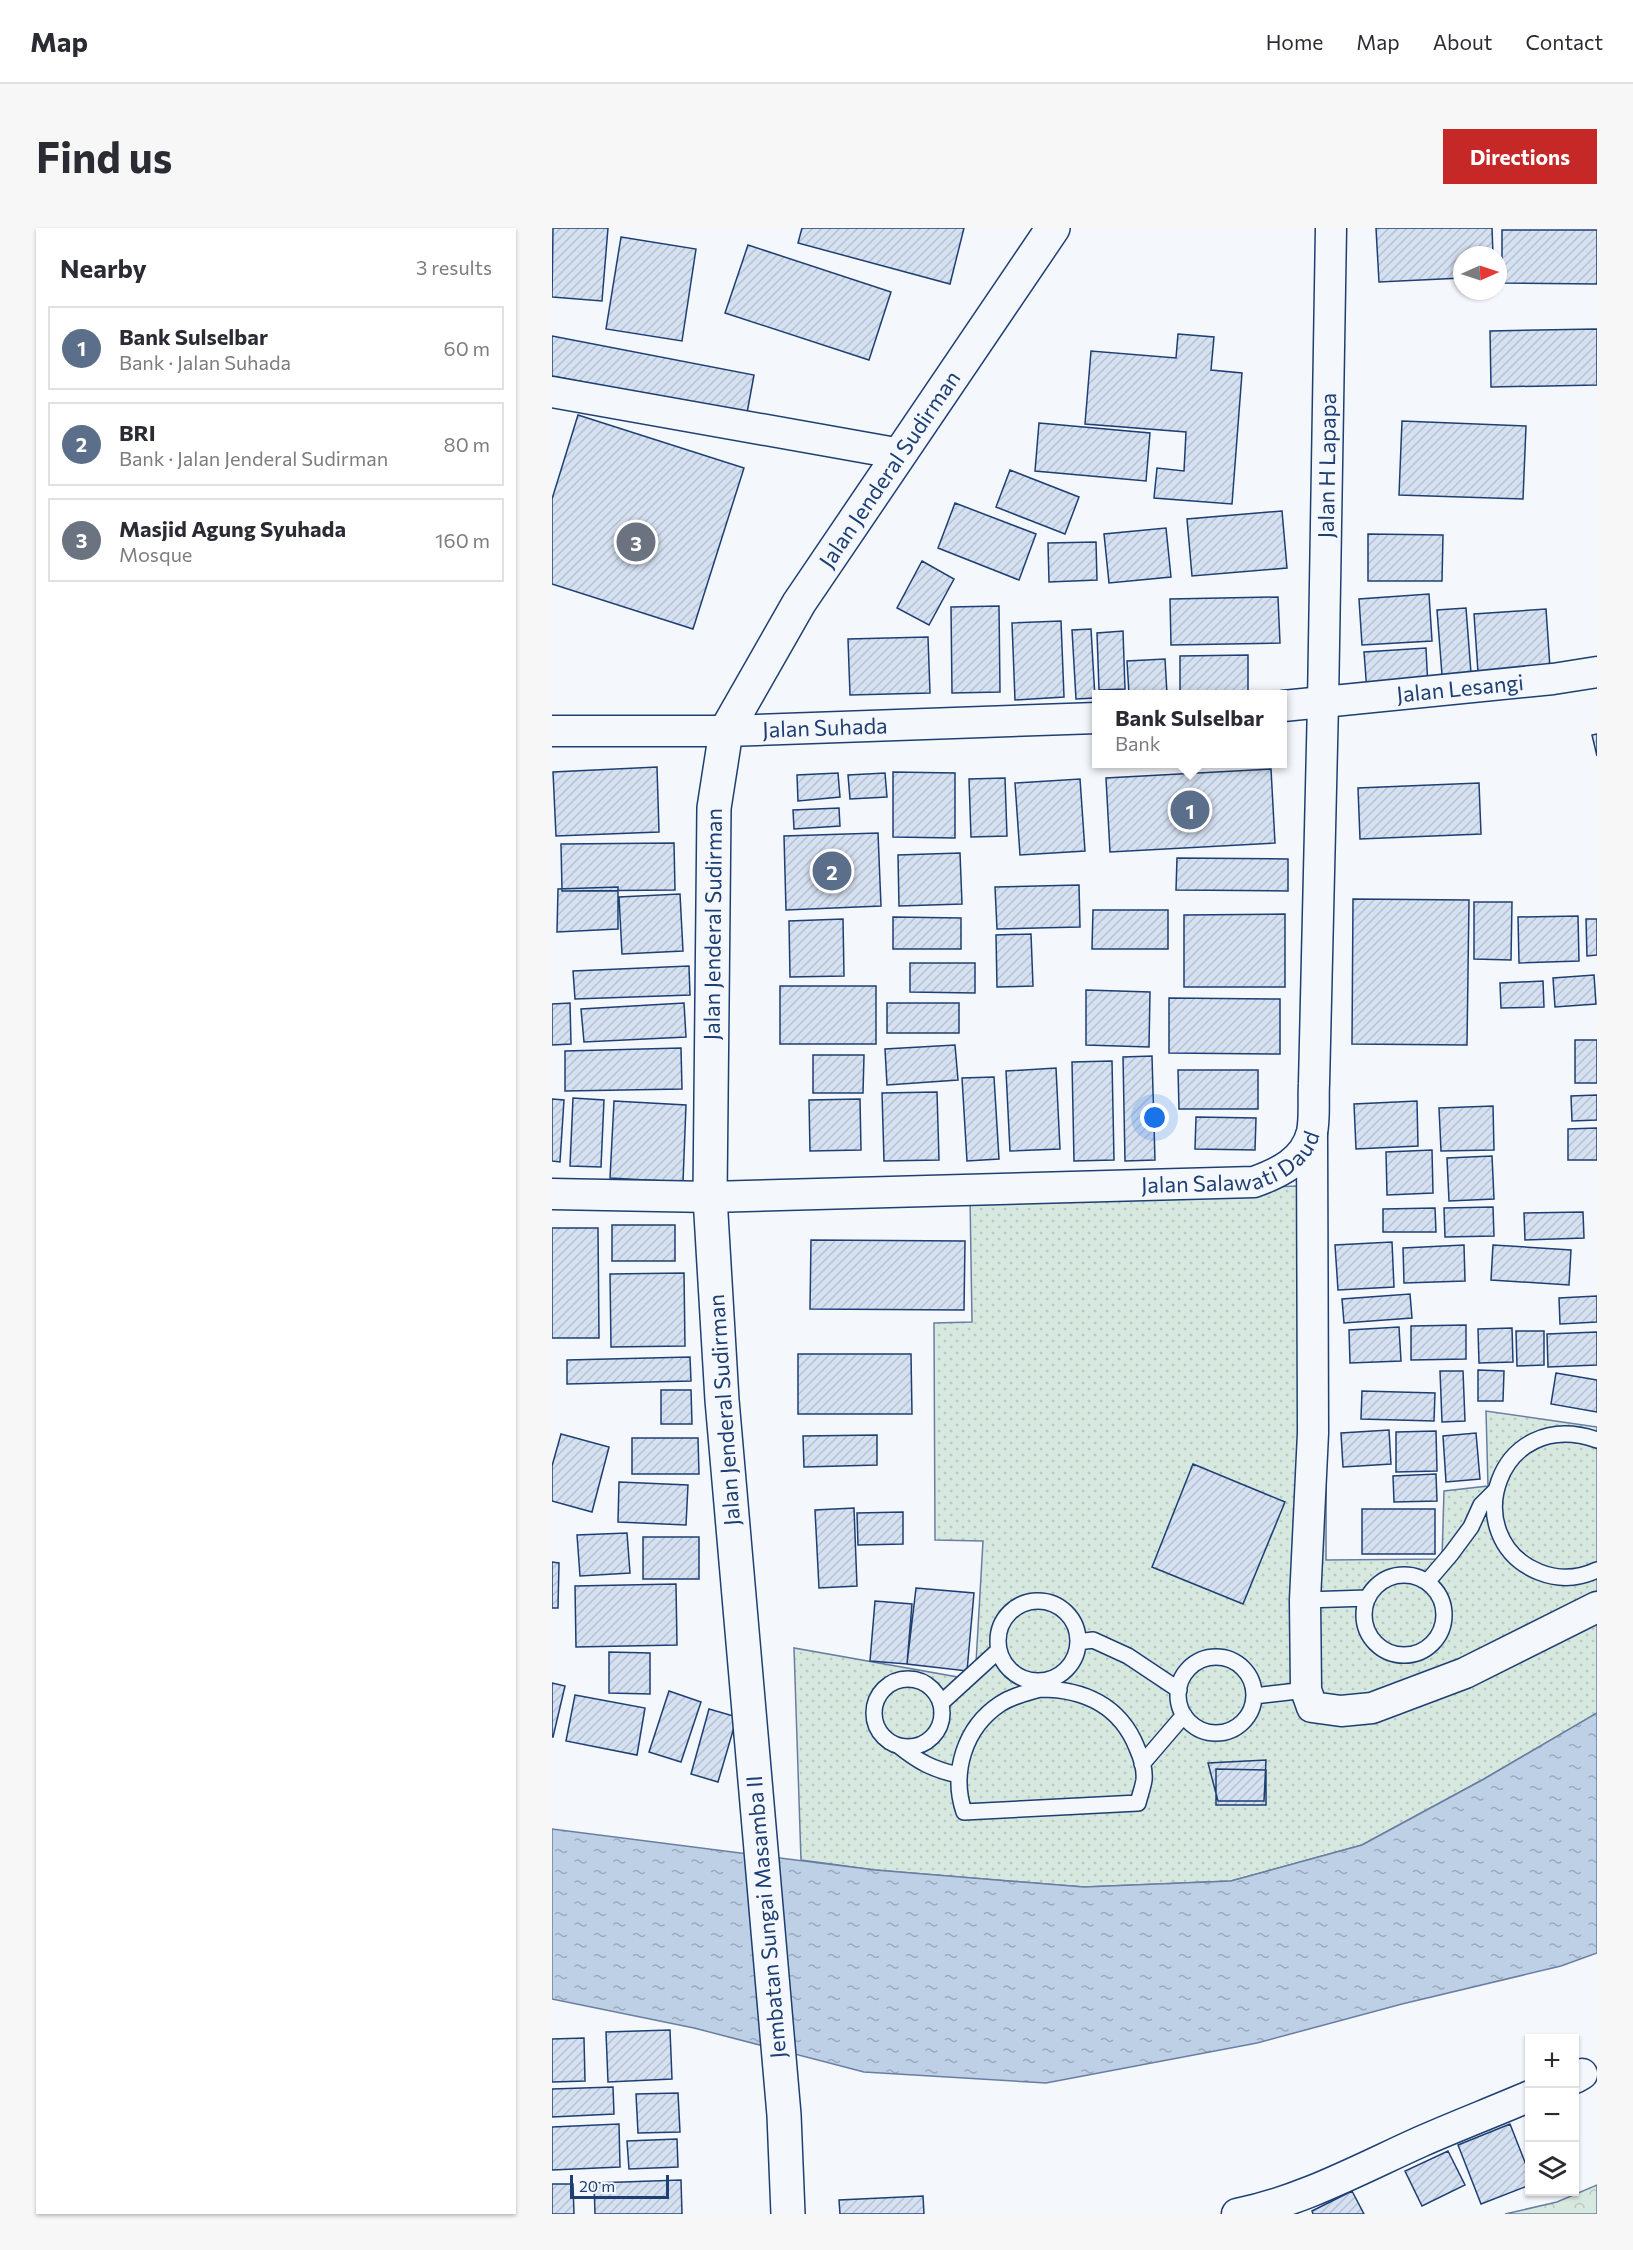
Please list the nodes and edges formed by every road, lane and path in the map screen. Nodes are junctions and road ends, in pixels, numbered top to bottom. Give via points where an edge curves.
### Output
1 (1053, 228) edge
2 (1331, 228) edge
3 (552, 392) edge
4 (901, 454) junction
5 (1597, 672) edge
6 (1323, 703) junction
7 (1287, 706) edge
8 (1092, 718) edge
9 (726, 731) junction
10 (552, 732) edge
11 (1312, 1132) junction
12 (552, 1194) edge
13 (710, 1197) junction
14 (1597, 1440) edge
15 (1496, 1490) junction
16 (1498, 1526) junction
17 (1471, 1527) junction
18 (1597, 1570) edge
19 (1427, 1582) junction
20 (1368, 1598) junction
21 (1305, 1600) junction
22 (1597, 1607) edge
23 (1077, 1642) junction
24 (999, 1650) junction
25 (1179, 1690) junction
26 (1306, 1690) junction
27 (1254, 1696) junction
28 (941, 1703) junction
29 (1184, 1715) junction
30 (748, 1718) joint
31 (899, 1746) junction
32 (1142, 1764) junction
33 (958, 1775) junction
34 (1525, 2098) edge
35 (788, 2214) edge
36 (1237, 2214) edge

1 - 4 highway, Jalan Jenderal Sudirman
2 - 6 street, Jalan H Lapapa
3 - 4 street
4 - 9 highway, Jalan Jenderal Sudirman via 799,603
5 - 6 street, Jalan Lesangi
6 - 7 street
6 - 11 street, Jalan Salawati Daud
8 - 9 street, Jalan Suhada
9 - 10 street, Jalan Suhada
9 - 13 highway, Jalan Jenderal Sudirman via 714,808
11 - 13 street, Jalan Salawati Daud via 1302,1154 1293,1162 1254,1182
11 - 21 street via 1313,1433
12 - 13 street, Jalan Salawati Daud
13 - 30 highway, Jalan Jenderal Sudirman
14 - 15 lane via 1580,1434 1542,1437 1512,1457
15 - 16 lane
15 - 17 lane via 1481,1505
16 - 17 lane
16 - 18 lane via 1505,1543 1531,1568 1566,1578
17 - 19 lane
19 - 20 lane via 1415,1576 1389,1578
19 - 20 lane via 1442,1602 1442,1628 1436,1640 1412,1654 1384,1650 1373,1641 1364,1612
20 - 21 lane
21 - 26 street
22 - 26 street via 1465,1673 1372,1708 1341,1711 1312,1707
23 - 24 lane via 1066,1669 1054,1678 1039,1681 1013,1673
23 - 24 lane via 1069,1617 1047,1602 1033,1601 1020,1605 1006,1618 998,1637
23 - 25 lane via 1093,1640 1128,1656
24 - 28 lane
25 - 27 lane via 1183,1677 1201,1660 1226,1658 1246,1672
25 - 29 lane
26 - 27 lane
27 - 29 lane via 1251,1710 1232,1730 1203,1731
28 - 31 lane via 942,1718 932,1738 910,1747
28 - 31 lane via 934,1690 910,1678 896,1680 884,1688 873,1714 881,1734
29 - 32 lane
30 - 35 highway, Jembatan Sungai Masamba II via 784,2115
31 - 33 lane via 934,1770
32 - 33 lane via 1144,1778 1138,1803 964,1812
32 - 33 lane via 1132,1736 1102,1704 1082,1694 1040,1689 1018,1695 983,1718 962,1754
34 - 36 street via 1326,2186

